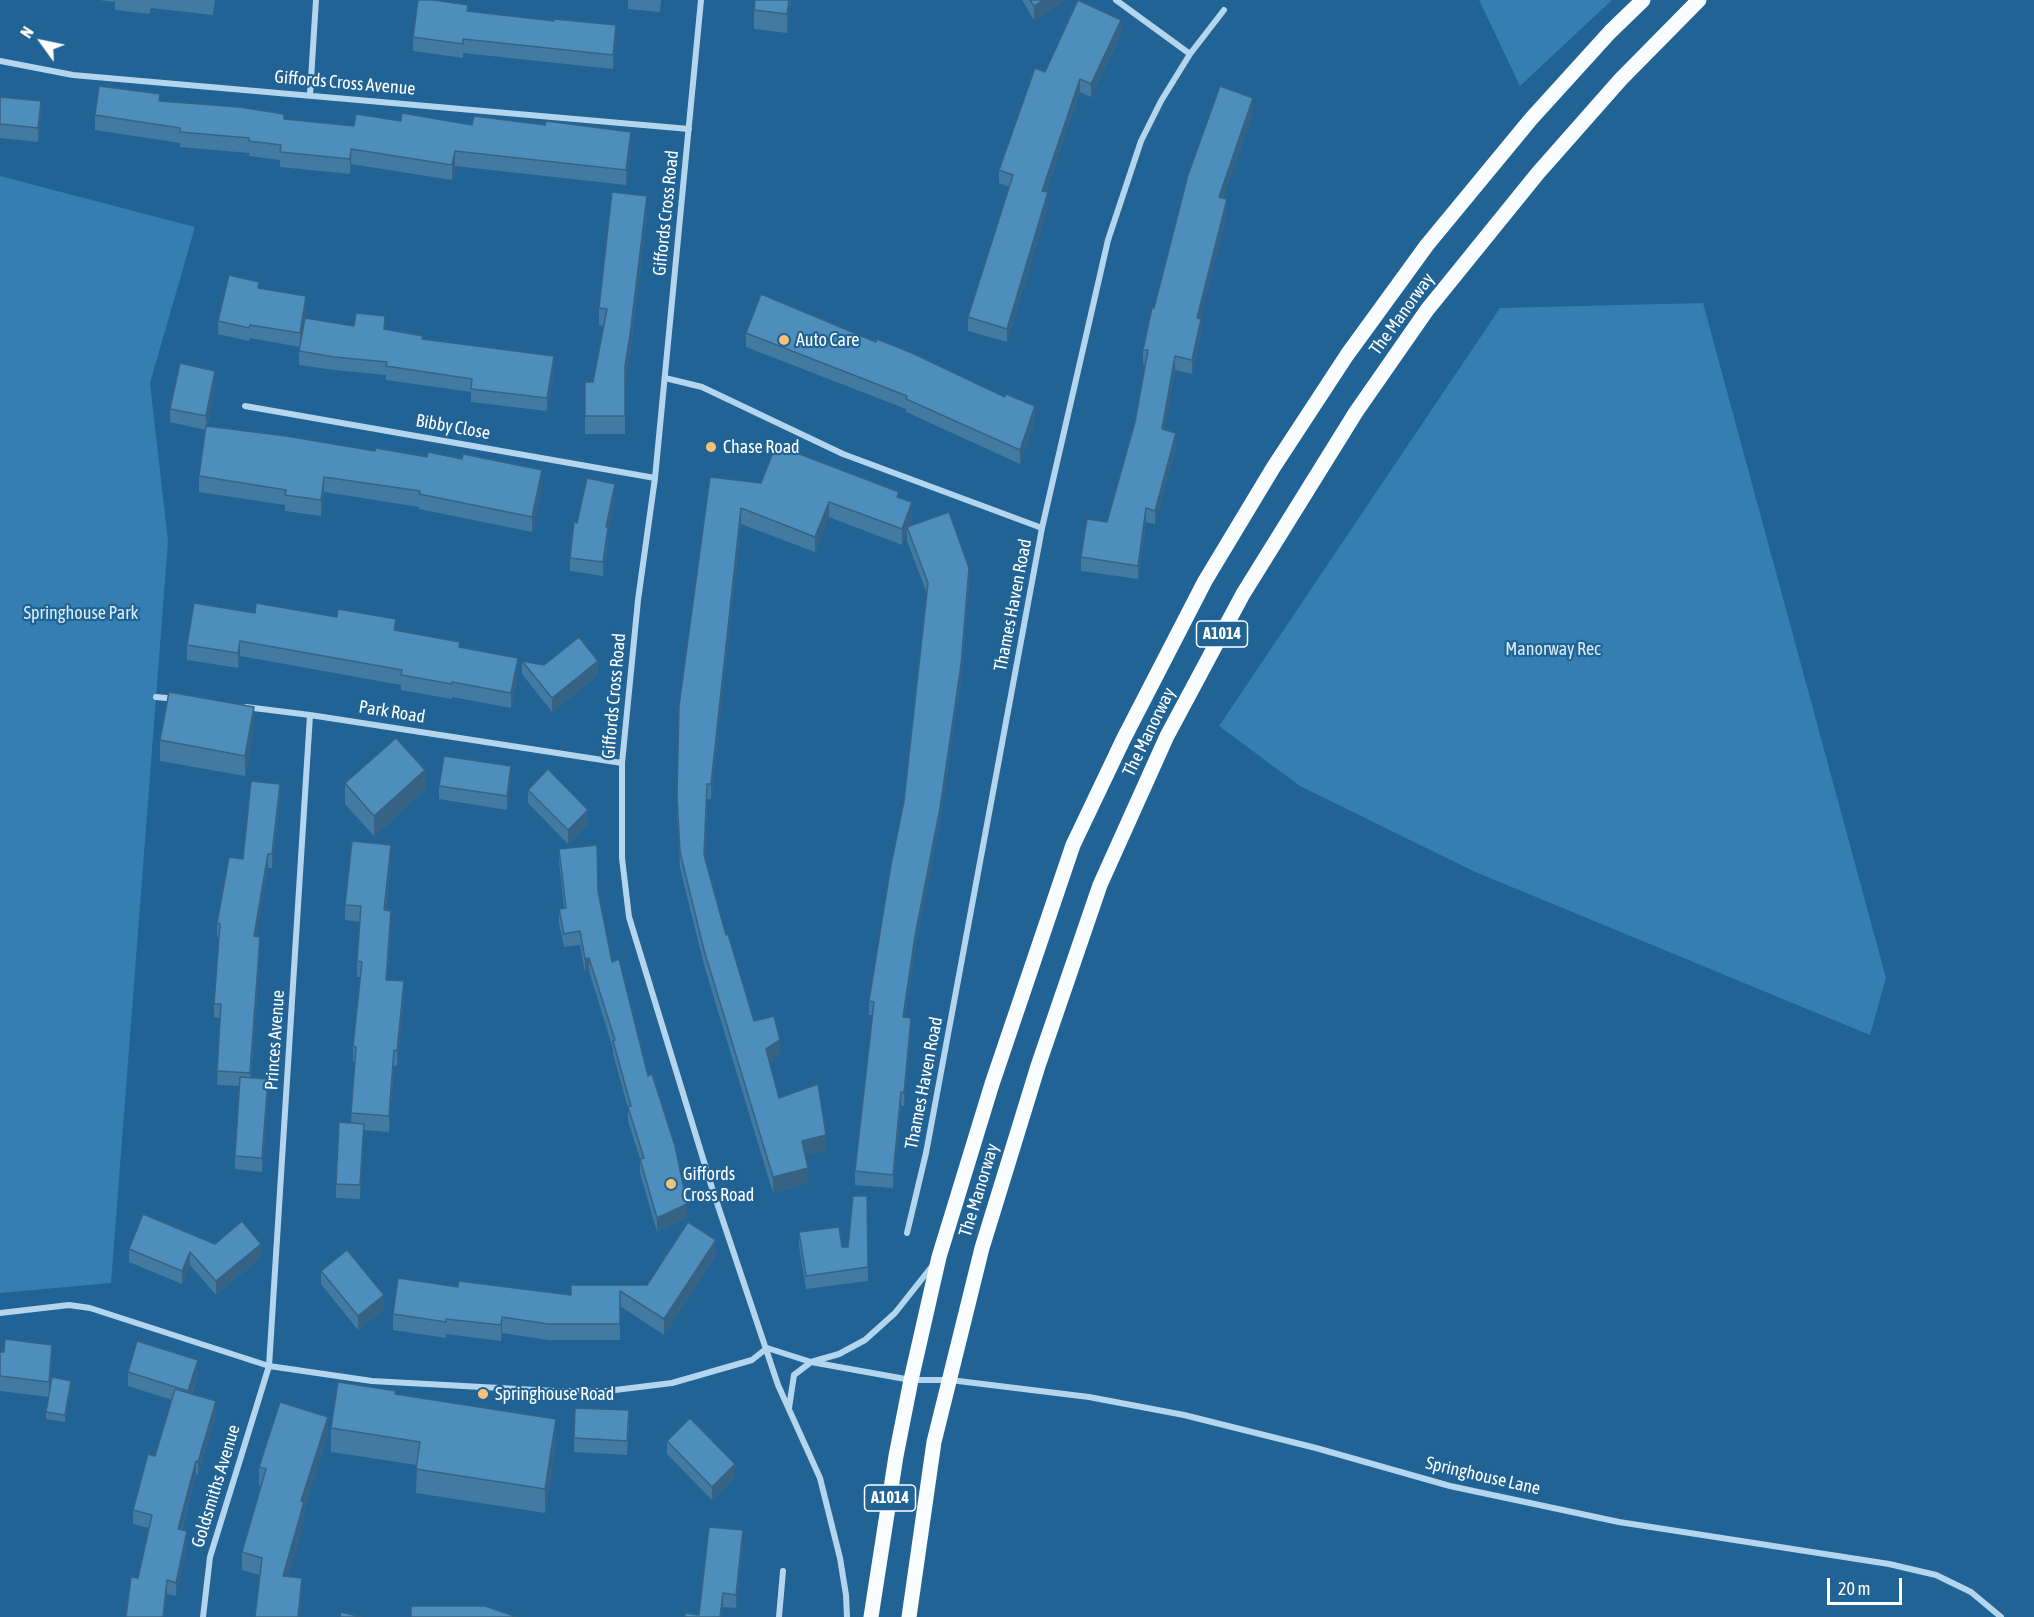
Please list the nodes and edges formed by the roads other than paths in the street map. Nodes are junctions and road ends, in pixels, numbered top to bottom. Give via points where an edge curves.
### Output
1 (316, 0) edge
2 (701, 0) edge
3 (1116, 0) edge
4 (1643, 0) edge
5 (1700, 0) edge
6 (1224, 10) dead end
7 (1190, 54) junction
8 (0, 61) edge
9 (309, 95) junction
10 (689, 129) junction
11 (665, 378) junction
12 (245, 406) dead end
13 (655, 478) junction
14 (1042, 528) junction
15 (156, 697) dead end
16 (179, 700) edge
17 (239, 707) edge
18 (310, 715) junction
19 (622, 763) junction
20 (907, 1233) dead end
21 (939, 1257) junction
22 (0, 1313) edge
23 (767, 1348) junction
24 (811, 1362) junction
25 (269, 1366) junction
26 (911, 1380) junction
27 (950, 1380) junction
28 (789, 1409) junction
29 (783, 1571) dead end
30 (203, 1617) edge
31 (779, 1617) edge
32 (847, 1617) edge
33 (871, 1617) edge
34 (909, 1617) edge
35 (2001, 1617) edge

1 - 9 street
2 - 10 street, Giffords Cross Road
3 - 7 street
4 - 21 main road, The Manorway / A1014 via 1530,119 1427,245 1340,364 1205,581 1128,728 1073,845 992,1084
5 - 27 main road, The Manorway / A1014 via 1621,79 1538,173 1427,310 1356,412 1243,594 1167,736 1100,885 1038,1066 982,1248
6 - 7 street, Thames Haven Road
7 - 14 street, Thames Haven Road via 1141,141 1108,240
8 - 9 street, Giffords Cross Avenue via 72,75
9 - 10 street, Giffords Cross Avenue
10 - 11 street, Giffords Cross Road
11 - 13 street, Giffords Cross Road
11 - 14 street via 702,387 843,454
12 - 13 street, Bibby Close
13 - 19 street, Giffords Cross Road
14 - 20 street, Thames Haven Road via 926,1153
15 - 16 street
17 - 18 street, Park Road
18 - 19 street, Park Road
18 - 25 street, Princes Avenue
19 - 23 street, Giffords Cross Road via 622,858 629,917 712,1188
21 - 24 street via 895,1313 870,1336 839,1354
21 - 26 main road, The Manorway / A1014
22 - 25 street via 69,1305 90,1308
23 - 24 street
23 - 25 street via 752,1360 672,1383 607,1391 372,1382
23 - 28 street, Giffords Cross Road
24 - 26 street
24 - 28 street via 794,1375
25 - 30 street, Goldsmiths Avenue via 210,1557
26 - 27 street, Springhouse Lane
26 - 33 main road, The Manorway / A1014
27 - 34 main road, The Manorway / A1014 via 934,1442
27 - 35 street, Springhouse Lane via 1089,1397 1184,1415 1450,1486 1619,1522 1908,1568 1936,1575 1971,1592
28 - 32 street, Giffords Cross Road via 820,1478 840,1558
29 - 31 street

